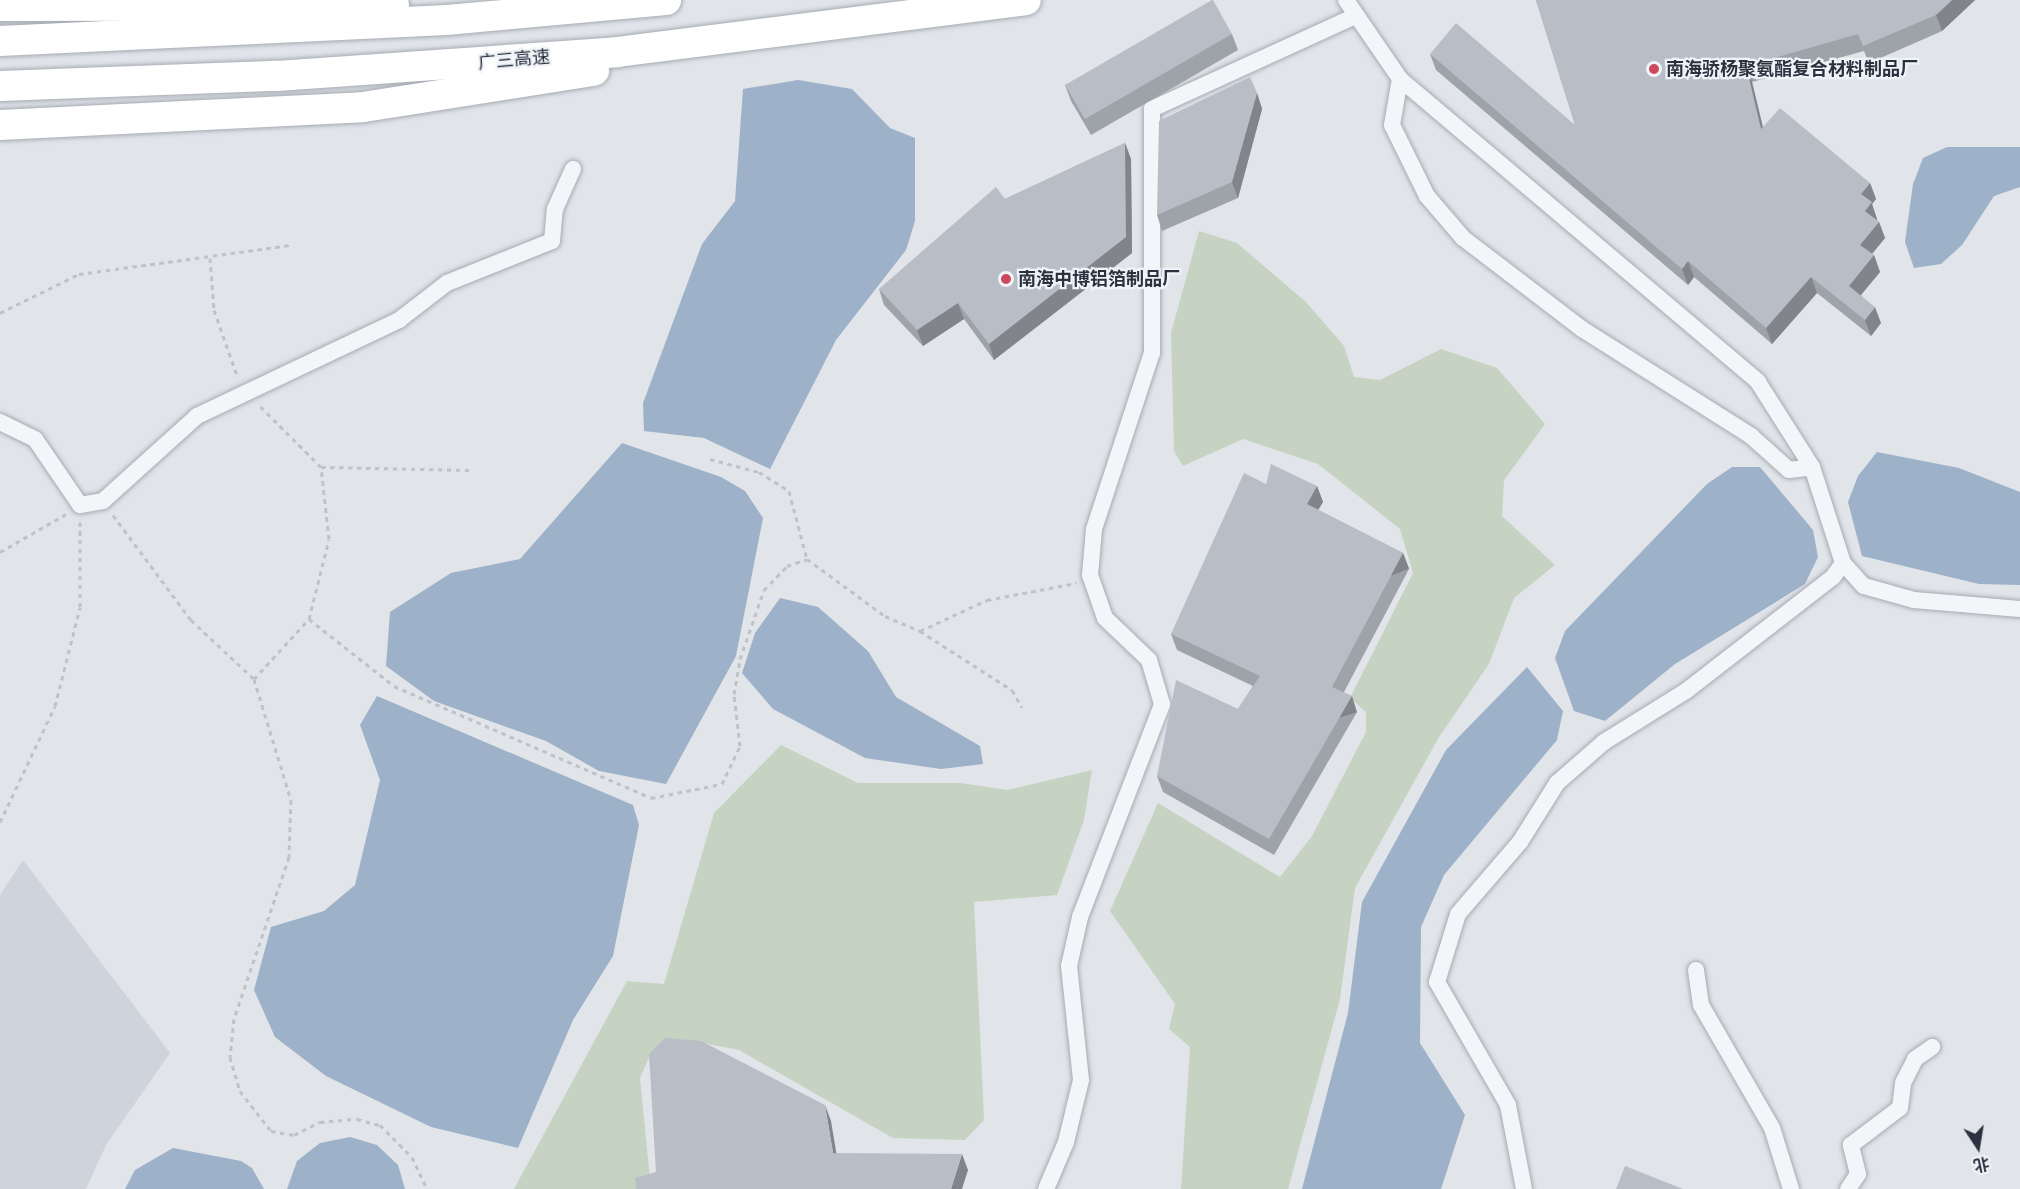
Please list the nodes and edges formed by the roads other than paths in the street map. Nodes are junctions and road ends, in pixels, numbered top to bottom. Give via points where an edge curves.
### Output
1 (666, 0) edge
2 (1026, 0) edge
3 (1346, 0) edge
4 (0, 6) edge
5 (601, 7) junction
6 (1353, 17) junction
7 (734, 39) junction
8 (0, 41) edge
9 (1400, 79) junction
10 (0, 86) edge
11 (0, 126) edge
12 (573, 169) dead end
13 (0, 422) edge
14 (1812, 467) junction
15 (1843, 563) junction
16 (2020, 609) edge
17 (1696, 970) dead end
18 (1932, 1047) dead end
19 (1046, 1189) edge
20 (1524, 1189) edge
21 (1791, 1189) edge
22 (1848, 1189) edge

1 - 5 highway
2 - 7 highway, 广三高速
3 - 6 street
4 - 5 highway
5 - 8 highway via 151,38
6 - 9 street
6 - 19 street via 1152,109 1152,353 1094,530 1092,581 1105,618 1149,660 1162,704 1080,917 1069,966 1081,1080 1066,1142
7 - 10 highway, 广三高速 via 464,64 115,85
7 - 11 highway via 579,74 363,107
9 - 14 street via 1758,382
9 - 14 street via 1392,125 1427,196 1463,238 1582,329 1751,436 1790,470
12 - 13 street via 555,209 552,241 447,283 399,320 197,416 103,501 80,505 35,439
14 - 15 street
15 - 16 street via 1864,586 1914,600
15 - 20 street via 1833,578 1686,691 1604,742 1557,783 1520,842 1458,914 1437,982 1508,1105
17 - 21 street via 1701,1005 1772,1128
18 - 22 street via 1915,1059 1903,1083 1900,1108 1851,1145 1858,1174

